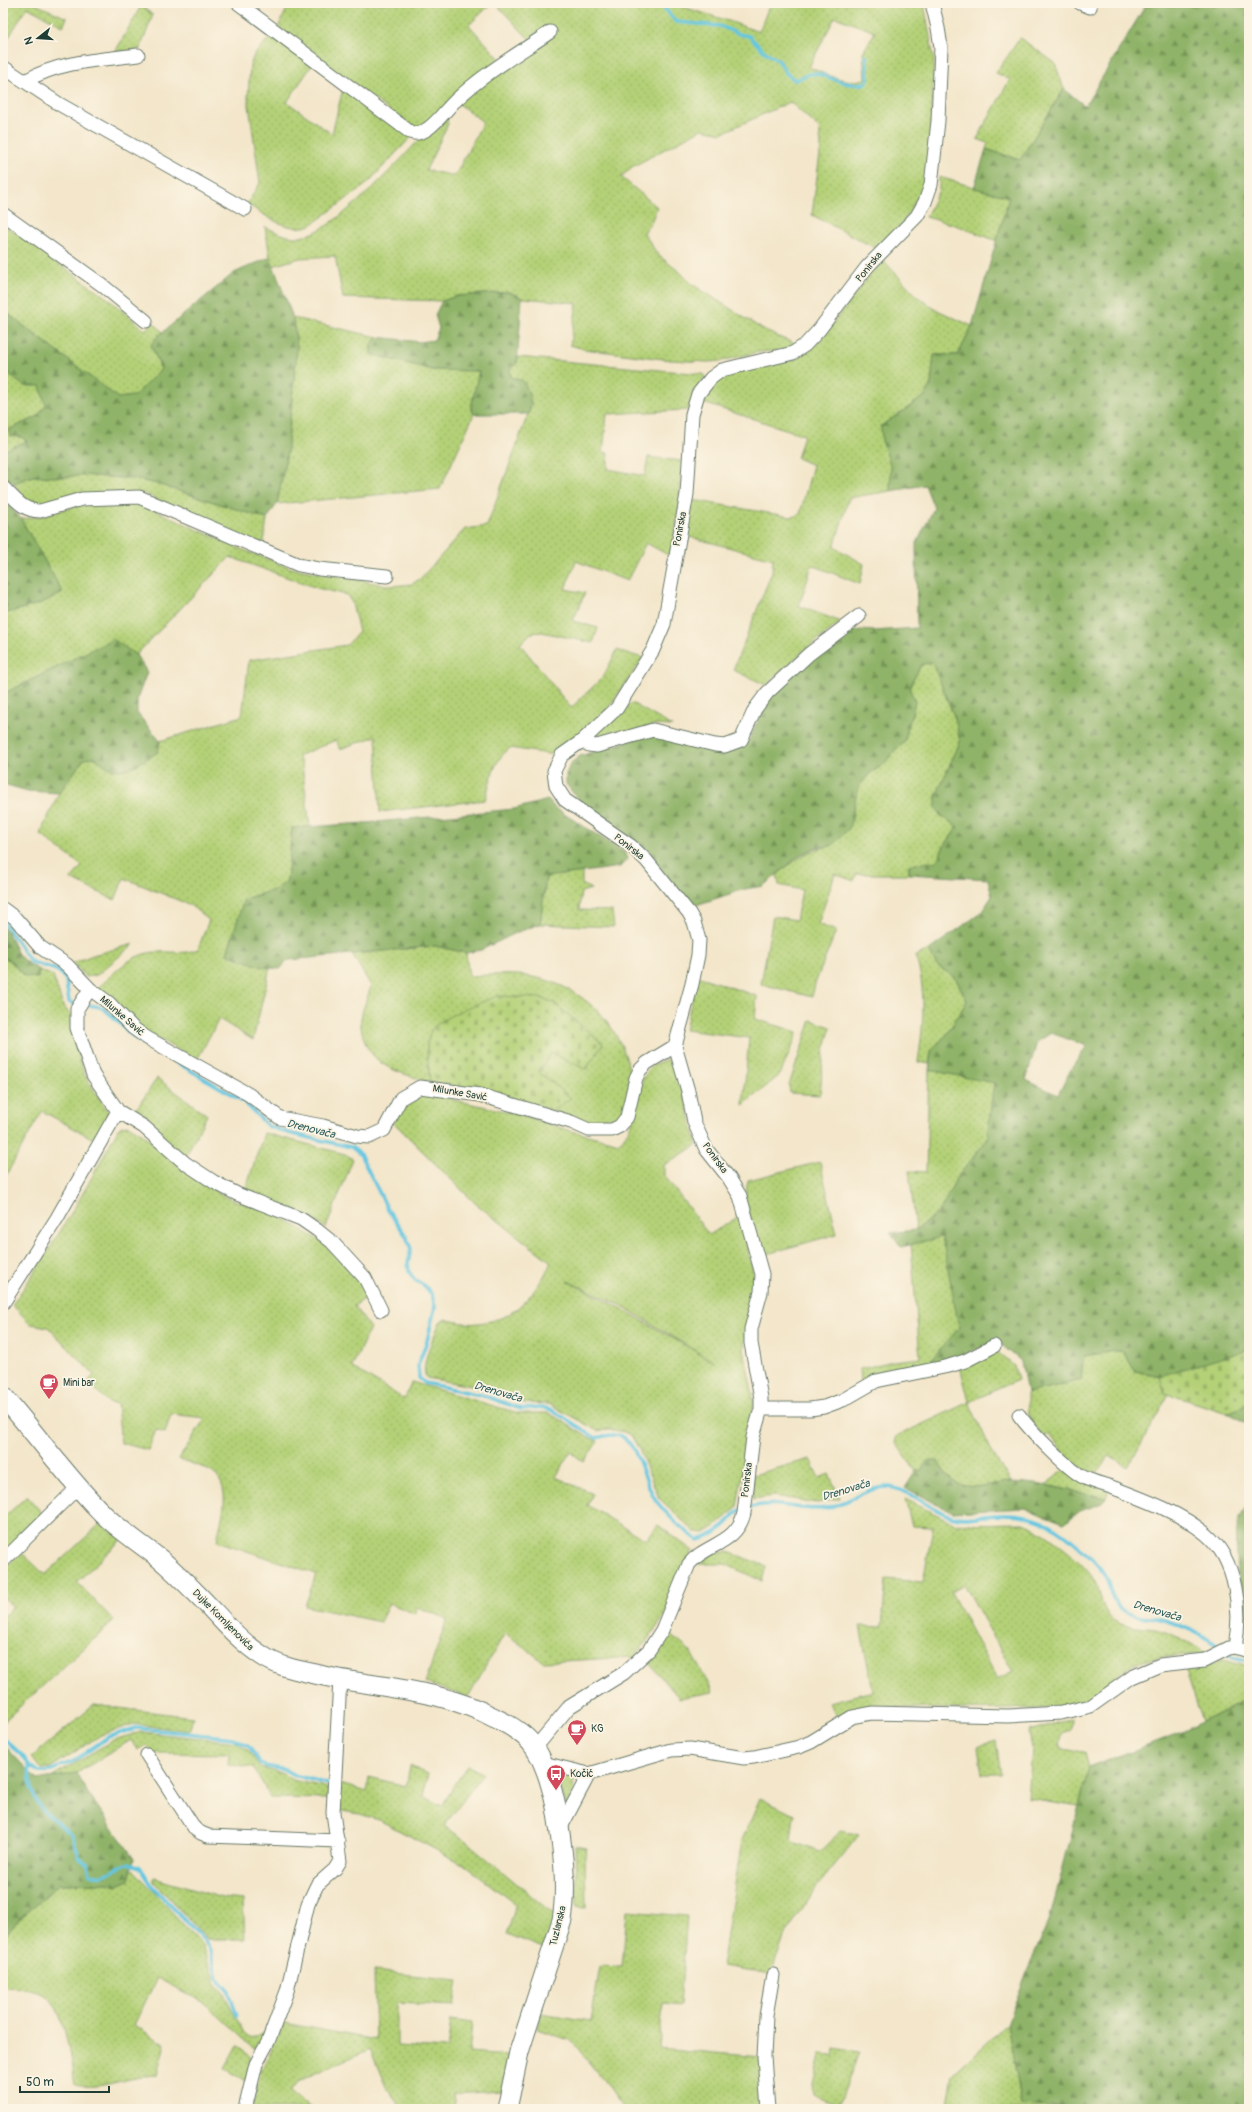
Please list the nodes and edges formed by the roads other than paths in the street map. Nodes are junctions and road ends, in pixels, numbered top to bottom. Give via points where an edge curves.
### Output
1 (238, 3) edge
2 (932, 3) edge
3 (550, 32) dead end
4 (138, 55) dead end
5 (3, 67) edge
6 (25, 81) junction
7 (246, 209) dead end
8 (3, 214) edge
9 (146, 321) dead end
10 (3, 487) edge
11 (387, 576) dead end
12 (859, 616) dead end
13 (582, 740) junction
14 (3, 909) edge
15 (83, 999) junction
16 (674, 1046) junction
17 (118, 1111) junction
18 (3, 1303) edge
19 (381, 1310) dead end
20 (994, 1346) dead end
21 (3, 1396) edge
22 (761, 1409) junction
23 (1019, 1415) dead end
24 (78, 1487) junction
25 (3, 1561) edge
26 (1227, 1650) junction
27 (1249, 1651) edge
28 (340, 1679) junction
29 (531, 1742) junction
30 (147, 1755) dead end
31 (543, 1763) junction
32 (589, 1774) junction
33 (560, 1829) junction
34 (338, 1841) junction
35 (773, 1975) dead end
36 (245, 2109) edge
37 (507, 2109) edge
38 (768, 2109) edge

1 - 3 street via 410,132 415,133 423,132 473,86
2 - 13 street, Ponirska via 941,48 931,185 925,202 918,216 867,267 805,345 793,353 722,370 711,378 698,394 692,414 687,494 664,624 653,650 617,708
4 - 6 street via 63,65
5 - 6 street
6 - 7 street via 59,104
8 - 9 street via 102,285
10 - 11 street via 22,506 33,511 82,499 139,498 299,565
12 - 13 street via 804,659 767,693 755,709 744,737 737,742 725,746 715,745 653,730 597,746 589,745
13 - 16 street, Ponirska via 557,762 554,771 558,792 565,800 631,846 646,860 689,913 699,940 692,984
14 - 15 street, Milunke Savić via 15,918 40,947 67,965
15 - 16 street, Milunke Savić via 109,1003 133,1028 147,1038 248,1094 280,1118 363,1137 376,1135 384,1130 401,1098 420,1087 480,1095 571,1122 589,1130 612,1130 620,1126 627,1117 640,1070
15 - 17 street via 77,1028 87,1060 101,1088
16 - 22 street, Ponirska via 688,1091 694,1122 706,1149 740,1196 760,1267 761,1292 751,1329 751,1343
17 - 18 street via 57,1218
17 - 19 street via 144,1127 184,1163 214,1182 237,1194 301,1219 317,1230 332,1242 365,1278
20 - 22 street via 949,1366 876,1381 843,1400 824,1407
21 - 24 street, Dujke Komljenovića
22 - 29 street, Ponirska via 753,1437 741,1523 725,1541 696,1556 689,1564 662,1630 649,1650 624,1673 569,1707 540,1742
23 - 26 street via 1077,1474 1174,1514 1206,1534 1225,1558 1230,1569 1238,1621
24 - 25 street
24 - 28 street, Dujke Komljenovića via 133,1541 165,1564 252,1649 282,1666
26 - 27 street
26 - 32 street via 1200,1661 1171,1663 1149,1669 1132,1677 1091,1706 1078,1710 1008,1716 862,1714 837,1725 811,1742 782,1752 744,1758 690,1749 671,1750
28 - 29 street, Dujke Komljenovića via 405,1688 458,1702 509,1724
28 - 34 street via 333,1813
29 - 31 street, Tuzlanska
30 - 34 street via 195,1829 201,1834
31 - 32 street
31 - 33 street, Tuzlanska via 553,1793
32 - 33 street
33 - 37 street, Tuzlanska via 565,1890 562,1920 519,2052
34 - 36 street via 340,1861 317,1886 310,1898 287,1992 268,2042 256,2064
35 - 38 street via 766,2016 764,2057

